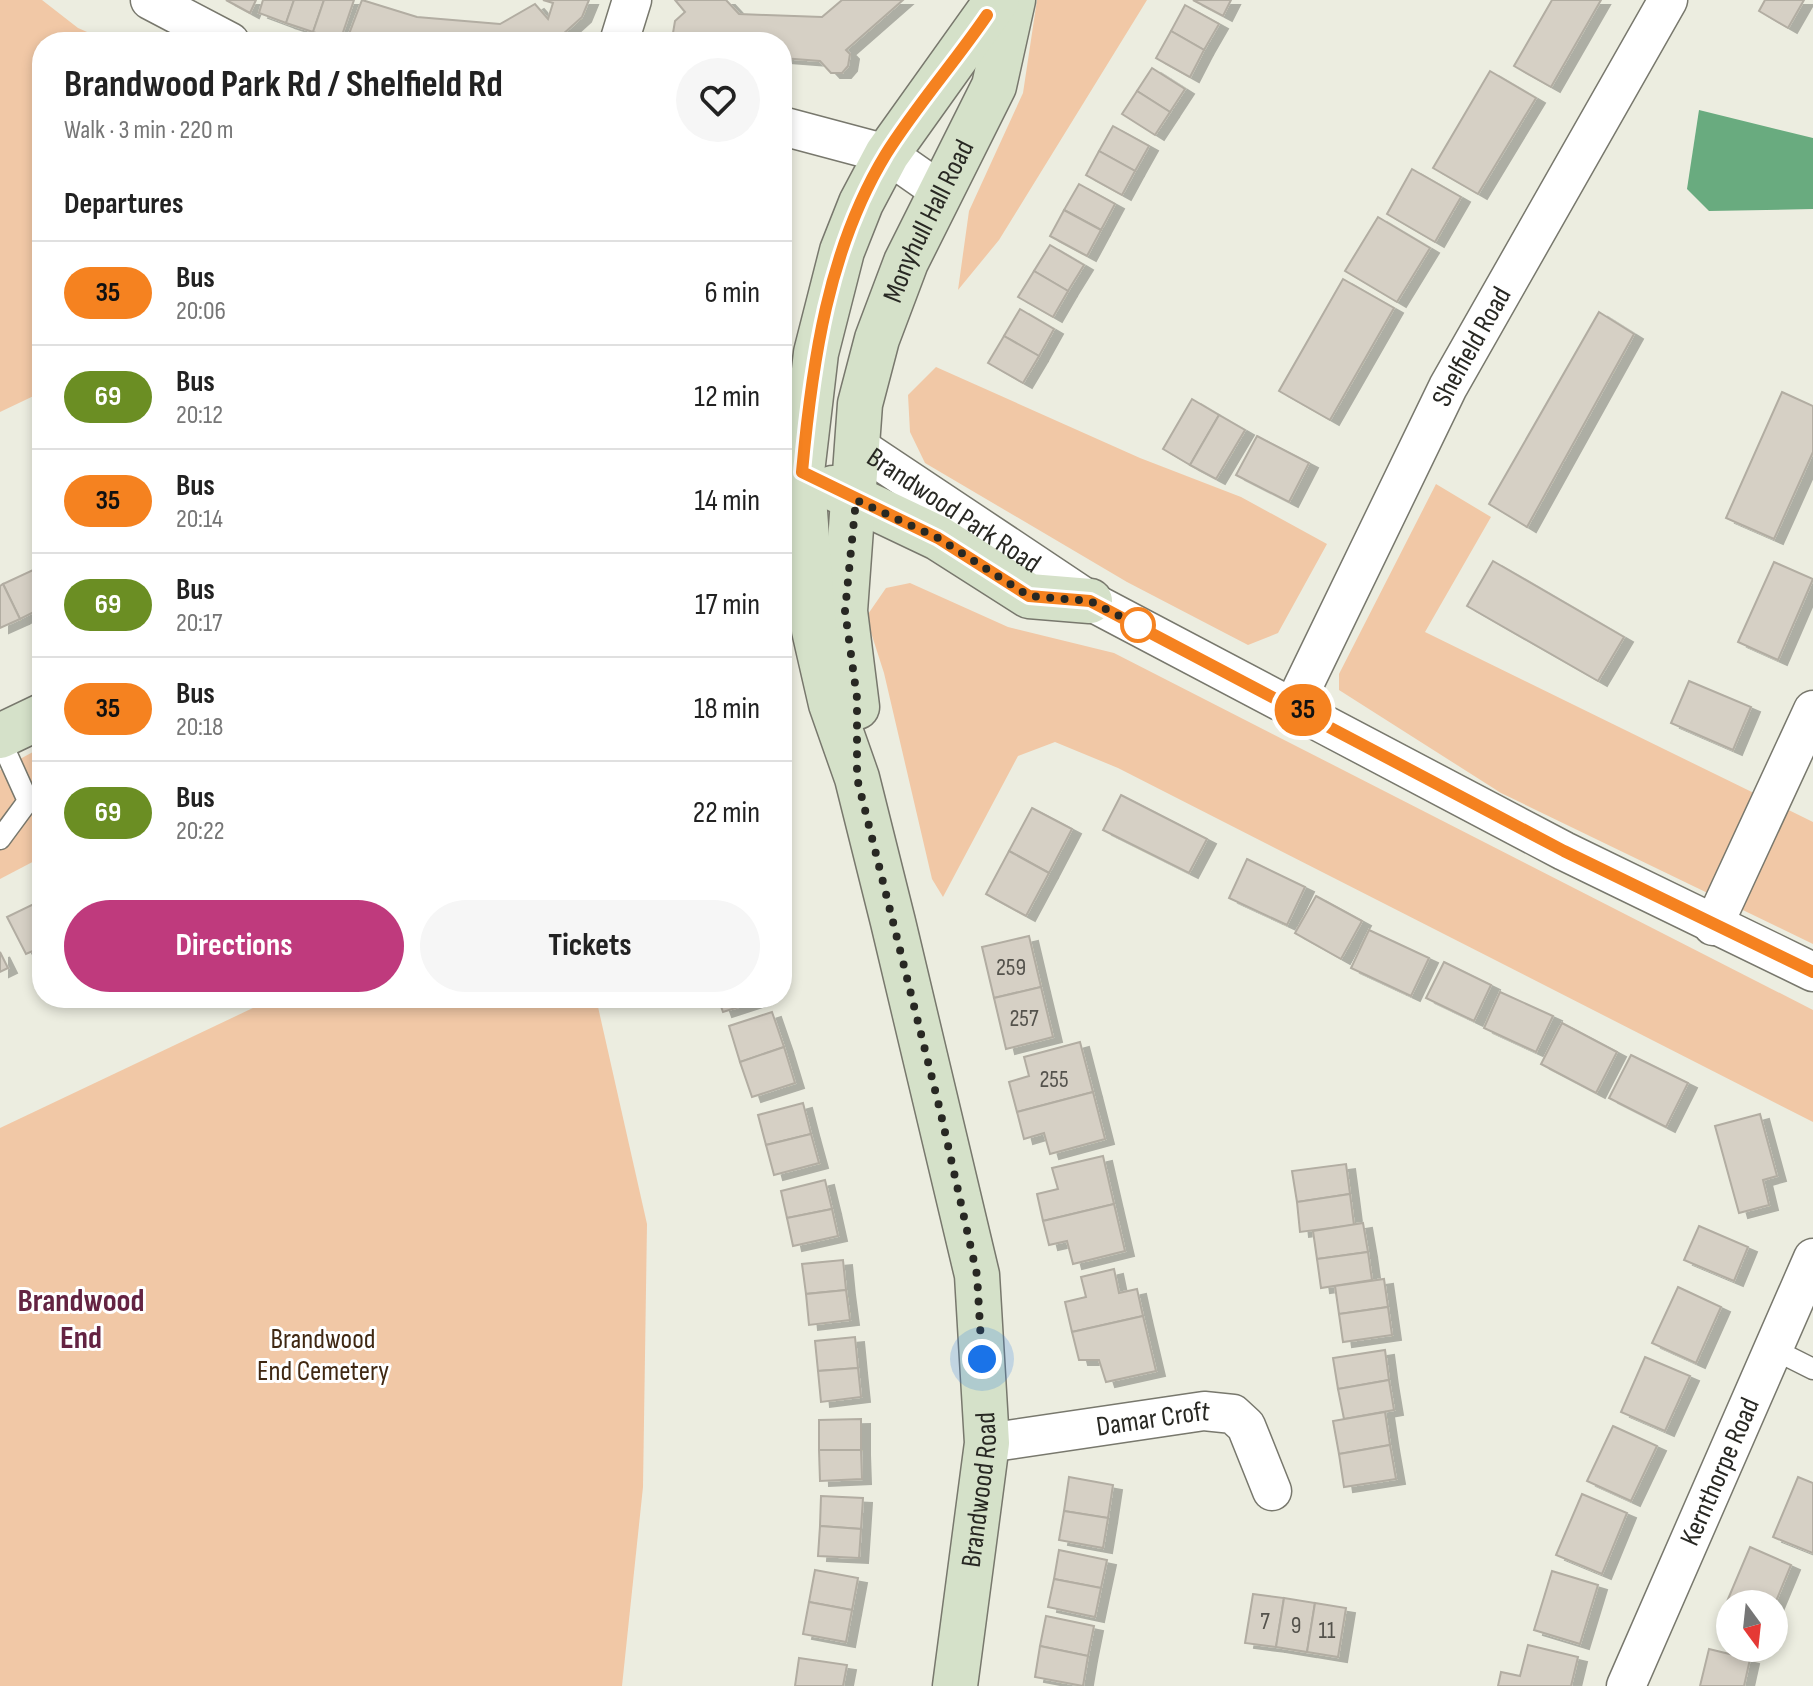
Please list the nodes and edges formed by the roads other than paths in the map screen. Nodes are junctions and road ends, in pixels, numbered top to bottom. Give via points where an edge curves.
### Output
1 (150, 0) edge
2 (632, 0) edge
3 (997, 0) edge
4 (1013, 0) edge
5 (1668, 0) edge
6 (211, 32) edge
7 (622, 32) edge
8 (792, 129) edge
9 (887, 154) junction
10 (940, 191) junction
11 (799, 364) edge
12 (859, 447) junction
13 (810, 462) edge
14 (1090, 601) junction
15 (1294, 705) junction
16 (1813, 710) edge
17 (32, 721) edge
18 (0, 738) edge
19 (857, 778) junction
20 (32, 796) edge
21 (32, 804) edge
22 (0, 839) edge
23 (1713, 926) junction
24 (1813, 972) edge
25 (1813, 1258) edge
26 (1773, 1349) junction
27 (1813, 1369) edge
28 (987, 1443) junction
29 (1272, 1491) dead end
30 (955, 1686) edge
31 (1626, 1686) edge

1 - 6 street
2 - 7 street
3 - 9 street, Monyhull Hall Road
4 - 10 street, Monyhull Hall Road via 994,86
5 - 15 street, Shelfield Road via 1448,387
8 - 9 street
9 - 10 street
9 - 11 street, Monyhull Hall Road via 861,203
10 - 12 street, Monyhull Hall Road via 877,339 860,404
11 - 13 street, Monyhull Hall Road
12 - 13 street, Brandwood Road
12 - 14 street, Brandwood Park Road
13 - 14 street, Brandwood Park Road via 1029,596
13 - 19 street, Brandwood Road via 845,611 857,698
13 - 19 street, Brandwood Road via 814,630 831,704
14 - 15 street, Brandwood Park Road
15 - 23 street, Brandwood Park Road
16 - 23 street
17 - 18 street
18 - 20 lane
19 - 28 street, Brandwood Road via 977,1275
21 - 22 lane
23 - 24 street, Brandwood Park Road
25 - 26 street, Kernthorpe Road
26 - 27 lane
26 - 31 street, Kernthorpe Road
28 - 29 street, Damar Croft via 1204,1411 1233,1414 1246,1426
28 - 30 street, Brandwood Road

